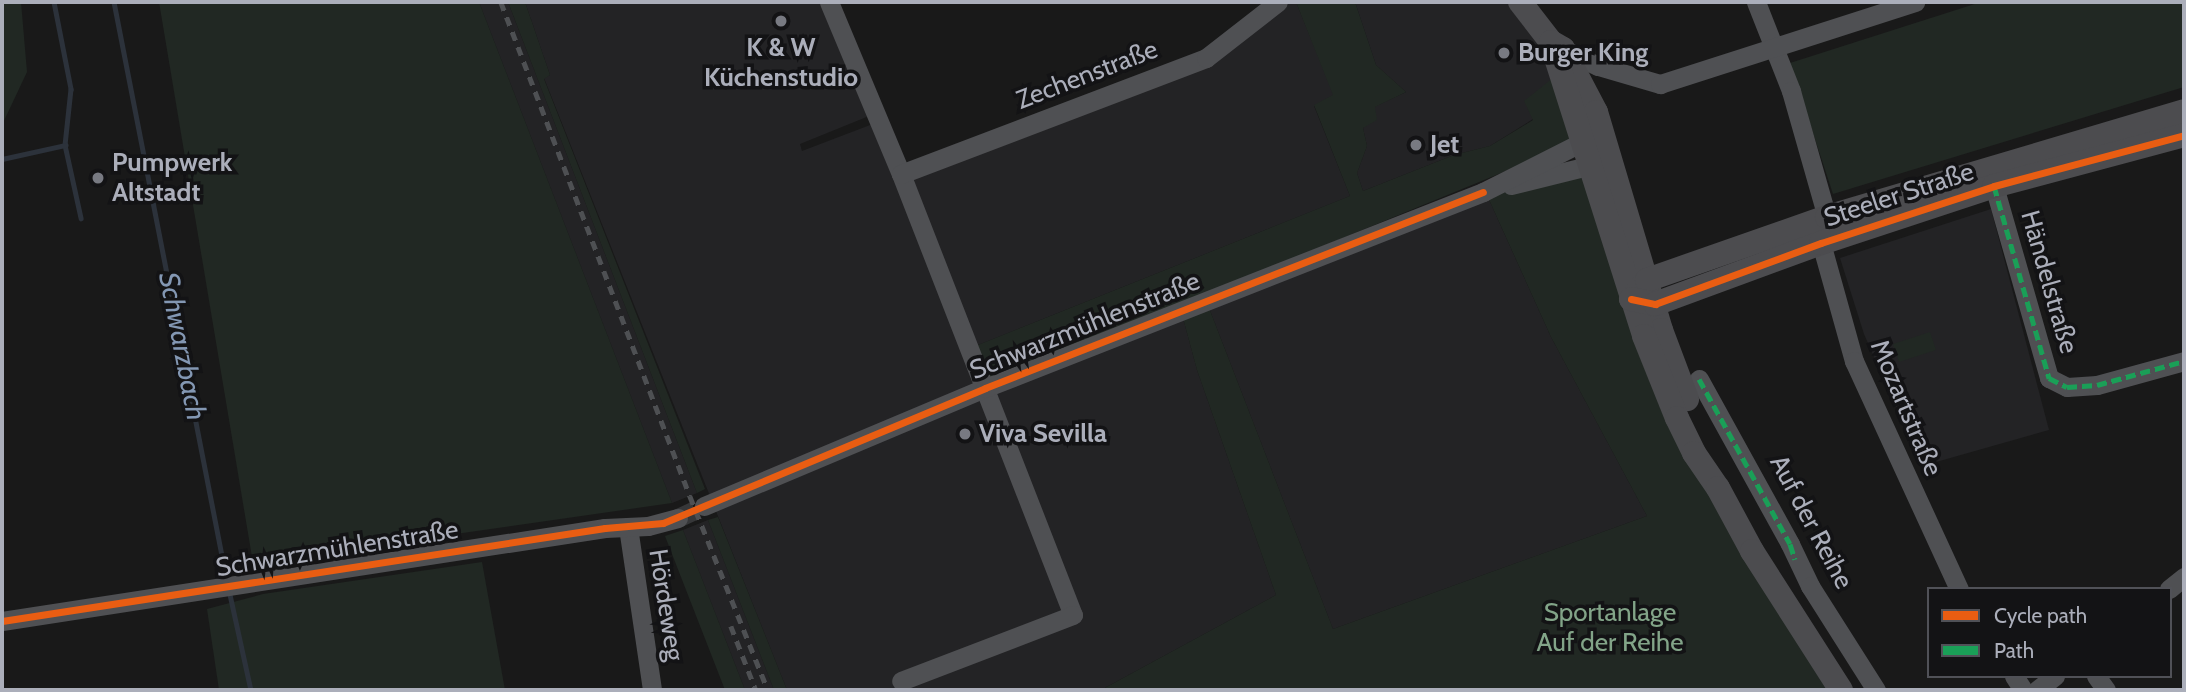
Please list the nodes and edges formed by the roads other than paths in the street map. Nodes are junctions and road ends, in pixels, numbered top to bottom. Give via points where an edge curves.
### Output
1 (829, 2) edge
2 (1278, 2) edge
3 (1520, 2) edge
4 (1756, 2) edge
5 (1915, 2) edge
6 (1870, 9) edge
7 (1557, 45) junction
8 (1772, 49) junction
9 (2184, 111) edge
10 (2184, 135) edge
11 (1608, 149) junction
12 (1585, 154) junction
13 (901, 174) junction
14 (1994, 186) junction
15 (1827, 217) junction
16 (1821, 243) junction
17 (1647, 280) junction
18 (1643, 302) junction
19 (2184, 361) edge
20 (1699, 379) dead end
21 (985, 388) junction
22 (705, 506) tunnel mouth
23 (678, 518) tunnel mouth
24 (628, 527) junction
25 (1958, 587) edge
26 (2, 621) edge
27 (2052, 678) edge
28 (901, 681) dead end
29 (652, 690) edge
30 (1841, 690) edge
31 (1876, 690) edge
32 (2037, 690) edge

1 - 13 street
2 - 13 street, Zechenstraße via 1206,58
3 - 7 main road
4 - 8 street
5 - 6 street
6 - 8 street
7 - 8 street via 1598,66 1660,84
7 - 11 main road via 1596,112
7 - 12 main road
8 - 15 street via 1791,91
9 - 15 main road, Steeler Straße
10 - 14 main road, Steeler Straße
11 - 12 street, Schwarzmühlenstraße
11 - 17 main road
12 - 18 main road
12 - 21 street, Schwarzmühlenstraße
13 - 21 street
14 - 16 main road, Steeler Straße
14 - 19 street, Händelstraße via 2049,378 2067,387 2096,385
15 - 17 main road, Steeler Straße
16 - 18 main road, Steeler Straße
16 - 25 street, Mozartstraße via 1854,361
17 - 18 main road
18 - 30 main road via 1677,418 1694,453
20 - 31 street, Auf der Reihe via 1810,586
21 - 22 street, Schwarzmühlenstraße
21 - 28 street, Schwarzmühlenstraße via 1073,615
23 - 24 street, Schwarzmühlenstraße
24 - 26 street, Schwarzmühlenstraße
24 - 29 street, Hördeweg
27 - 32 street

